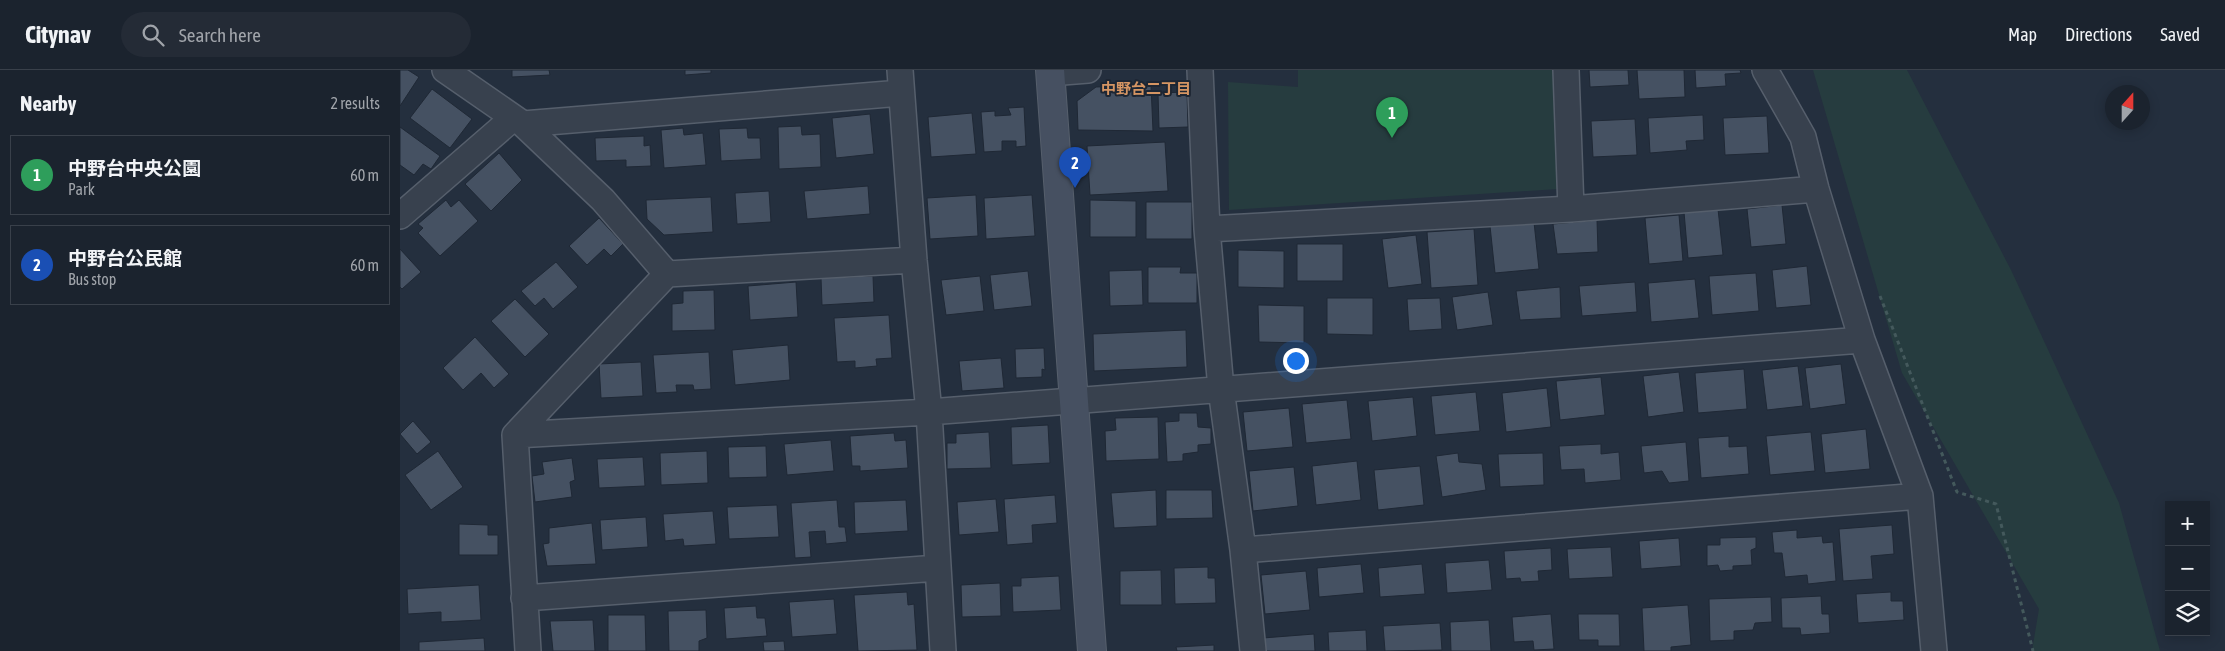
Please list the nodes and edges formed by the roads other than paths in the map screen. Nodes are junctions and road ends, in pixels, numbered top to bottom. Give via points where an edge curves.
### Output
1 (445, 70) edge
2 (1088, 70) edge
3 (1200, 70) edge
4 (1566, 70) edge
5 (1765, 70) edge
6 (1050, 72) edge
7 (900, 82) edge
8 (518, 121) junction
9 (1816, 189) junction
10 (1571, 209) junction
11 (400, 216) edge
12 (1207, 229) junction
13 (914, 260) junction
14 (667, 274) junction
15 (1862, 340) junction
16 (1221, 390) junction
17 (1074, 402) junction
18 (929, 412) junction
19 (515, 435) junction
20 (1920, 496) junction
21 (1243, 550) junction
22 (938, 568) junction
23 (524, 598) junction
24 (528, 651) edge
25 (943, 651) edge
26 (1092, 651) edge
27 (1253, 651) edge
28 (1934, 651) edge

1 - 8 street
2 - 6 street
3 - 12 street
4 - 10 street
5 - 9 street via 1803,137
6 - 17 street
7 - 8 street
7 - 13 street
8 - 11 street
8 - 14 street via 603,200
9 - 10 street
9 - 15 street
10 - 12 street
12 - 16 street
13 - 14 street
13 - 18 street
14 - 19 street
15 - 16 street
15 - 20 street
16 - 17 street
16 - 21 street
17 - 18 street
17 - 26 street
18 - 19 street
18 - 22 street
19 - 23 street
20 - 21 street
20 - 28 street
21 - 27 street
22 - 23 street
22 - 25 street
23 - 24 street

